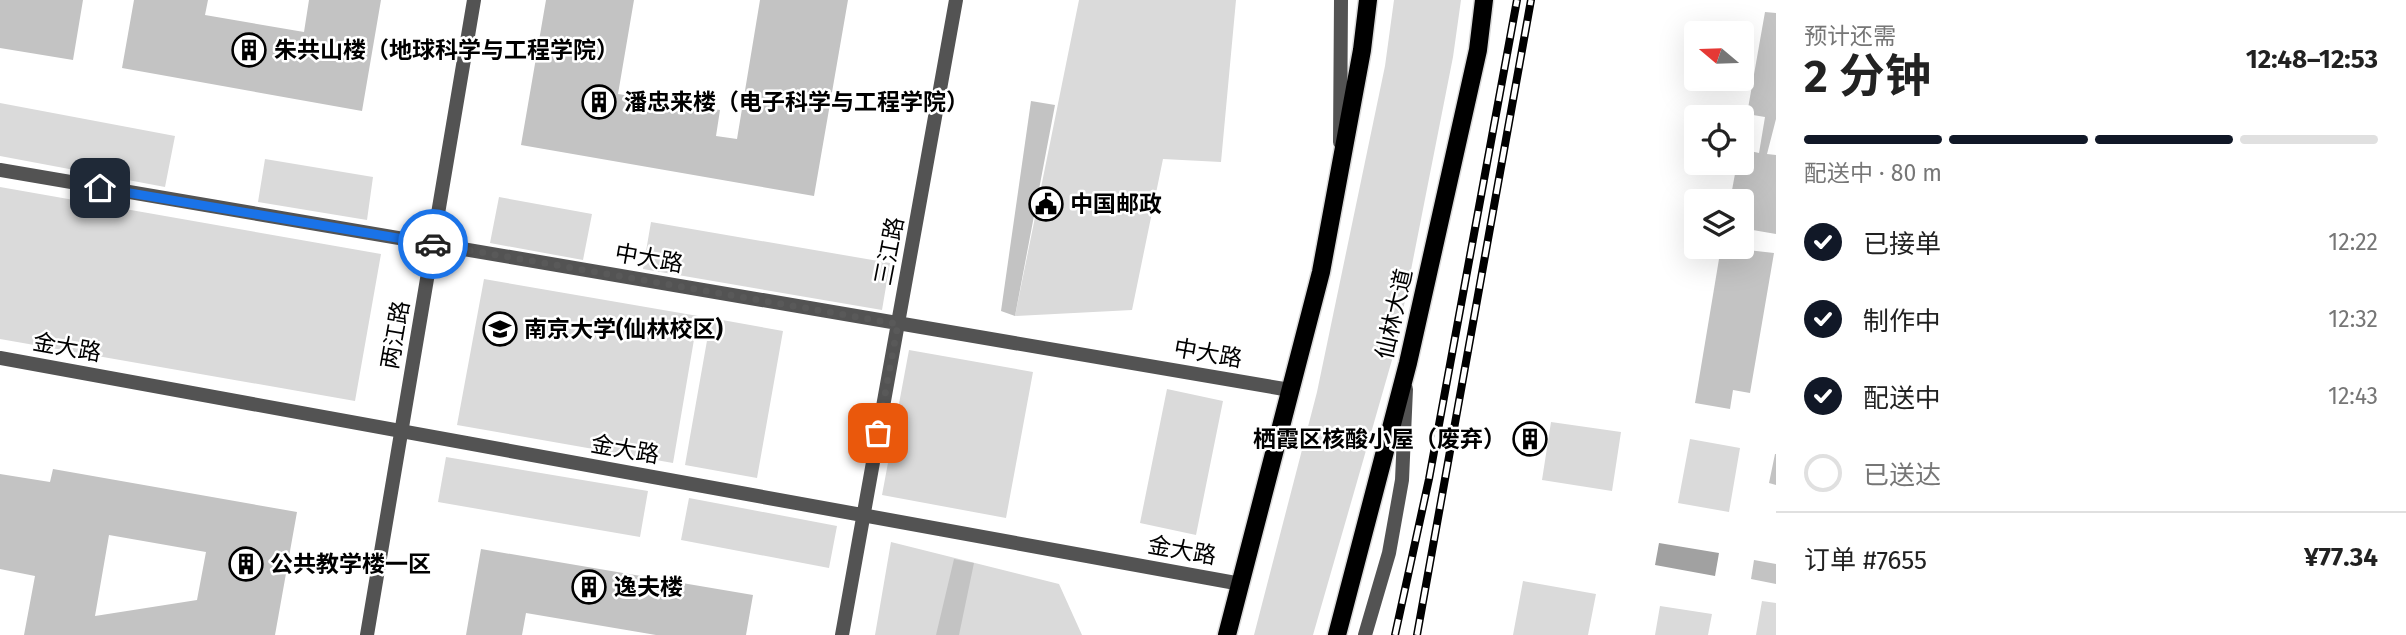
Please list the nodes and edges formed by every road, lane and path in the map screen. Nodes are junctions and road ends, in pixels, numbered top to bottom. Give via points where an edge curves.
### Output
1 (474, 0) edge
2 (956, 0) edge
3 (1341, 0) edge
4 (1368, 0) edge
5 (1484, 0) edge
6 (1340, 168) junction
7 (0, 170) edge
8 (433, 244) junction
9 (898, 324) junction
10 (0, 358) edge
11 (1408, 363) junction
12 (1290, 390) junction
13 (402, 432) junction
14 (864, 516) junction
15 (1241, 584) junction
16 (367, 635) edge
17 (842, 635) edge
18 (1227, 635) edge
19 (1337, 635) edge
20 (1366, 635) edge

1 - 8 street, 两江路
2 - 9 street, 三江路
3 - 6 street
4 - 6 main road
5 - 11 main road, 仙林大道 via 1478,50
6 - 12 main road via 1321,272
7 - 8 street, 中大路
8 - 9 street, 中大路
8 - 13 street, 两江路
9 - 12 street, 中大路
9 - 14 street, 三江路
10 - 13 street, 金大路
11 - 19 main road, 仙林大道
11 - 20 street via 1402,480 1389,553
12 - 15 main road
13 - 14 street, 金大路
13 - 16 street, 两江路
14 - 15 street, 金大路
14 - 17 street, 三江路
15 - 18 main road

